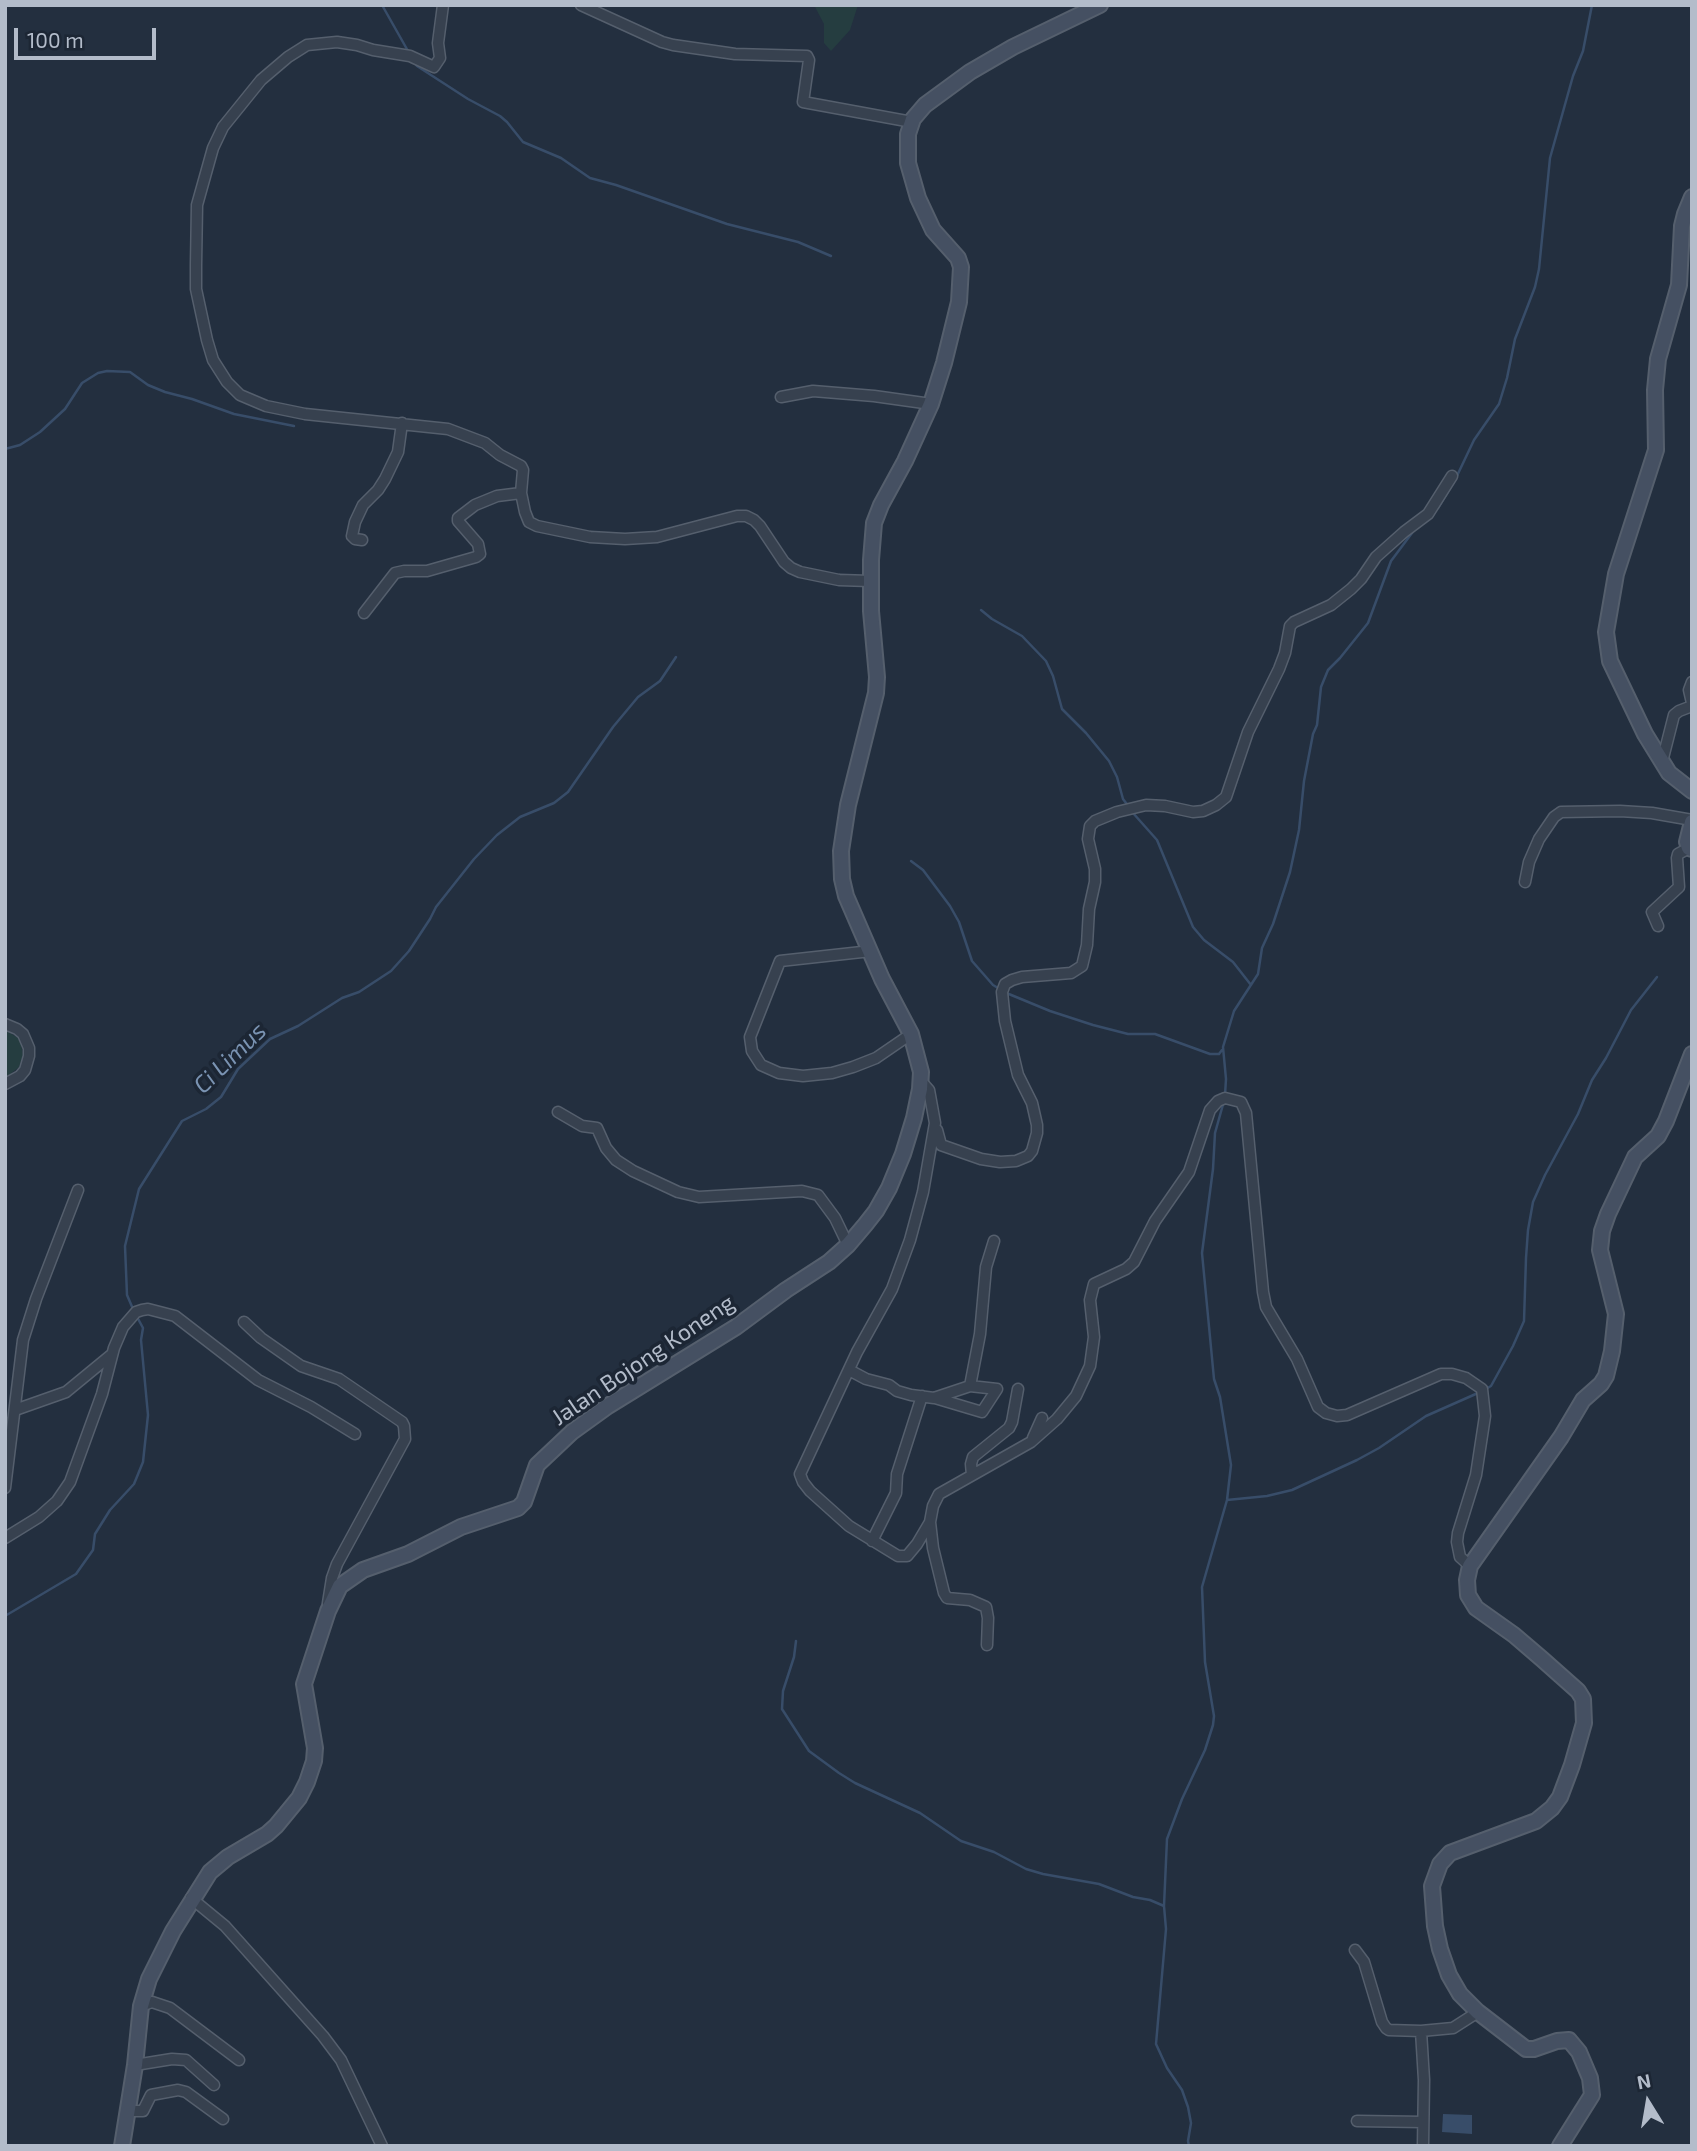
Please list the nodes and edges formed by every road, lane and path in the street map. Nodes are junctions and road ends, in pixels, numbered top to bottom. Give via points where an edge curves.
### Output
1 (443, 5) edge
2 (581, 5) edge
3 (1100, 5) edge
4 (912, 122) junction
5 (1692, 197) edge
6 (782, 397) dead end
7 (931, 404) junction
8 (402, 423) junction
9 (1452, 476) dead end
10 (521, 493) junction
11 (362, 540) dead end
12 (870, 581) junction
13 (364, 613) dead end
14 (1692, 682) edge
15 (1692, 705) edge
16 (1662, 762) junction
17 (1692, 791) edge
18 (1692, 821) edge
19 (1690, 849) edge
20 (1525, 882) dead end
21 (1658, 926) dead end
22 (871, 951) junction
23 (5, 1024) edge
24 (911, 1034) junction
25 (1692, 1055) edge
26 (921, 1081) junction
27 (5, 1084) edge
28 (558, 1112) dead end
29 (935, 1123) junction
30 (78, 1190) dead end
31 (994, 1241) dead end
32 (848, 1245) junction
33 (244, 1322) dead end
34 (112, 1354) junction
35 (849, 1370) junction
36 (971, 1386) junction
37 (1018, 1389) dead end
38 (922, 1396) junction
39 (934, 1398) junction
40 (15, 1410) junction
41 (1042, 1418) dead end
42 (355, 1434) dead end
43 (1031, 1442) junction
44 (972, 1475) junction
45 (5, 1488) edge
46 (930, 1522) junction
47 (5, 1538) edge
48 (872, 1541) junction
49 (1470, 1566) junction
50 (328, 1611) junction
51 (987, 1645) dead end
52 (191, 1898) junction
53 (1355, 1950) dead end
54 (141, 2006) junction
55 (1478, 2011) junction
56 (1421, 2031) junction
57 (239, 2060) dead end
58 (135, 2066) junction
59 (214, 2085) dead end
60 (129, 2111) junction
61 (223, 2119) dead end
62 (1357, 2121) dead end
63 (1423, 2122) junction
64 (122, 2146) edge
65 (382, 2146) edge
66 (1423, 2146) edge
67 (1560, 2146) edge

1 - 8 street via 440,58 434,66 410,56 337,42 307,45 288,57 261,79 223,127 197,205 196,289 213,360 236,392 266,406 304,414
2 - 4 street via 673,45 735,54 807,56 803,102
3 - 4 street via 978,66 925,105
4 - 7 street via 906,149 914,188 933,230 961,267 959,302
5 - 16 street via 1682,226 1679,285 1658,359 1654,458 1616,574 1606,632 1610,661
6 - 7 street via 813,391
7 - 12 street via 874,523
8 - 10 street via 448,429 485,443 521,466
8 - 11 street via 390,470 355,522 352,536
9 - 29 street via 1429,514 1376,557 1351,589 1290,626 1279,669 1248,732 1226,797 1203,811 1146,805 1090,826 1095,882 1082,966 1071,973 1012,980 1002,992 1018,1075 1037,1125 1032,1151 1016,1161 981,1159 941,1145
10 - 12 street via 529,522 590,537 657,537 746,516 760,526 791,568 839,580
10 - 13 street via 497,496 458,518 478,544 480,554 421,572 395,573
12 - 22 street via 876,693 848,805 840,867 846,896
14 - 15 street
15 - 16 street via 1674,715
16 - 17 street
18 - 19 street
18 - 20 street via 1652,813 1561,812 1539,839
19 - 21 street via 1678,854 1679,887 1653,909
22 - 24 street
22 - 24 street via 780,961 750,1037 752,1051 761,1065 779,1073 832,1073 876,1058
23 - 27 street via 23,1034 29,1048 28,1063 20,1076
24 - 26 street, Jalan Bojong Koneng
25 - 49 street via 1666,1121 1654,1141 1635,1157 1602,1231 1600,1250 1616,1305 1606,1376 1583,1400
26 - 29 street via 929,1090
26 - 32 street, Jalan Bojong Koneng via 914,1118 889,1188
28 - 32 street via 582,1126 597,1128 616,1160 678,1192 699,1197 802,1191 818,1195
29 - 35 street via 910,1241 892,1289
30 - 40 street via 23,1340
31 - 36 street via 986,1267
32 - 50 street, Jalan Bojong Koneng via 736,1327 572,1432 537,1465 518,1508 362,1570 340,1586
33 - 50 street via 301,1366 339,1379 404,1426 405,1439 337,1564
34 - 40 street via 66,1392
34 - 42 street via 123,1327 136,1312 148,1309 175,1317 258,1380
34 - 47 street via 70,1482 57,1502
35 - 38 street via 897,1391
35 - 48 street via 801,1478 849,1526
36 - 39 street
36 - 39 street via 997,1389 982,1412
37 - 44 street via 1009,1428 974,1457
38 - 39 street
38 - 48 street via 897,1474 896,1493
40 - 45 street
41 - 43 street
43 - 44 street
43 - 49 street via 1058,1419 1088,1373 1094,1337 1090,1300 1094,1284 1134,1262 1189,1172 1210,1110 1225,1098 1243,1105 1246,1113 1266,1307 1318,1407 1326,1413 1347,1415 1441,1374 1466,1378 1482,1389 1485,1416 1476,1475 1457,1542 1460,1557
44 - 46 street via 939,1494
46 - 48 street via 906,1556
46 - 51 street via 944,1593 947,1598 970,1600 986,1608
49 - 55 street via 1466,1588 1476,1608 1578,1691 1585,1712 1572,1765 1552,1808 1536,1821 1450,1853 1435,1875 1433,1905 1440,1948 1453,1983
50 - 52 street, Jalan Bojong Koneng via 304,1684 315,1748 307,1782 276,1826 219,1863
52 - 54 street, Jalan Bojong Koneng via 153,1970
52 - 65 street via 225,1926 323,2036 341,2060
53 - 56 street via 1364,1962 1386,2028
54 - 57 street via 152,2001 170,2008
54 - 58 street, Jalan Bojong Koneng
55 - 56 street via 1453,2028
55 - 67 street via 1526,2049 1569,2040 1579,2052 1592,2095
56 - 63 street
58 - 59 street via 186,2060
58 - 60 street, Jalan Bojong Koneng
60 - 61 street via 143,2110 150,2095 178,2090
60 - 64 street, Jalan Bojong Koneng
62 - 63 street
63 - 66 street

